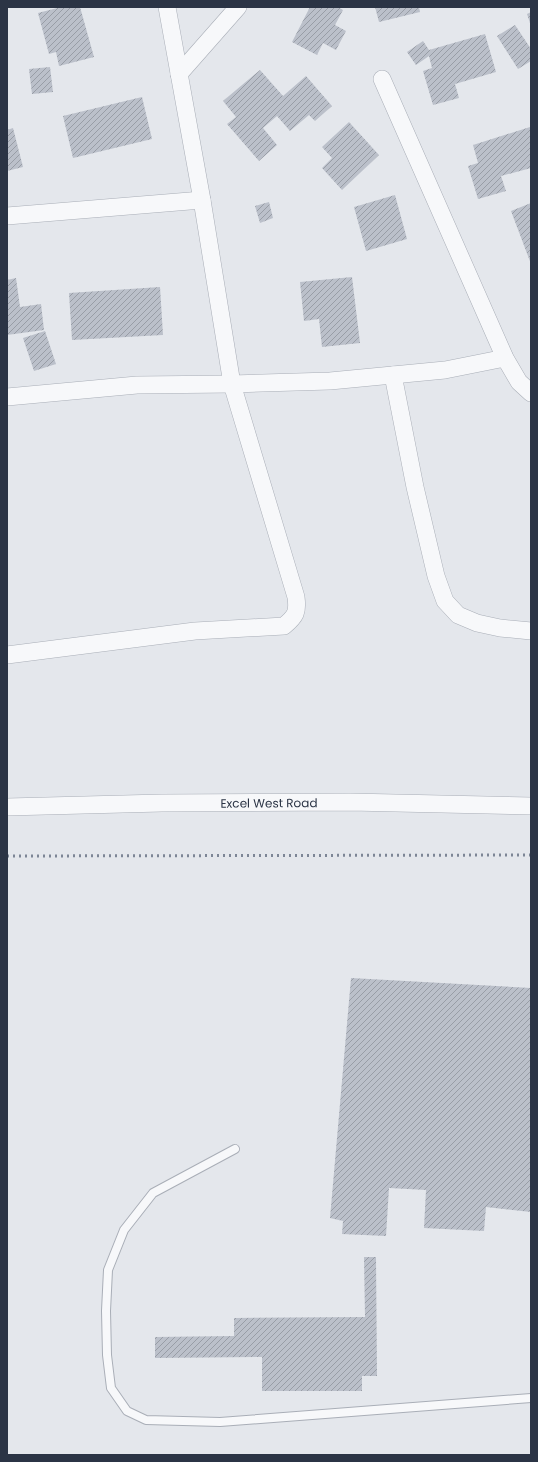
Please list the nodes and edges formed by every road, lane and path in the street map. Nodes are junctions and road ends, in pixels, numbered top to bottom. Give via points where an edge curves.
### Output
1 (167, 7) edge
2 (238, 7) edge
3 (179, 74) junction
4 (382, 79) dead end
5 (202, 200) junction
6 (7, 216) edge
7 (505, 358) junction
8 (393, 376) junction
9 (232, 384) junction
10 (531, 393) edge
11 (7, 397) edge
12 (531, 631) edge
13 (7, 655) edge
14 (531, 806) edge
15 (7, 807) edge
16 (235, 1149) dead end
17 (531, 1398) edge

1 - 3 street
2 - 3 street
3 - 5 street
4 - 7 street
5 - 6 street
5 - 9 street
7 - 8 street via 445,370
7 - 10 street via 519,382
8 - 9 street
8 - 12 street via 414,487 436,576 445,601 458,615 477,623
9 - 11 street via 137,385
9 - 13 street via 296,596 298,607 294,618 284,626 195,631
14 - 15 street, Excel West Road via 343,802
16 - 17 lane via 153,1193 124,1230 108,1270 106,1311 107,1355 112,1388 127,1411 146,1420 220,1422

